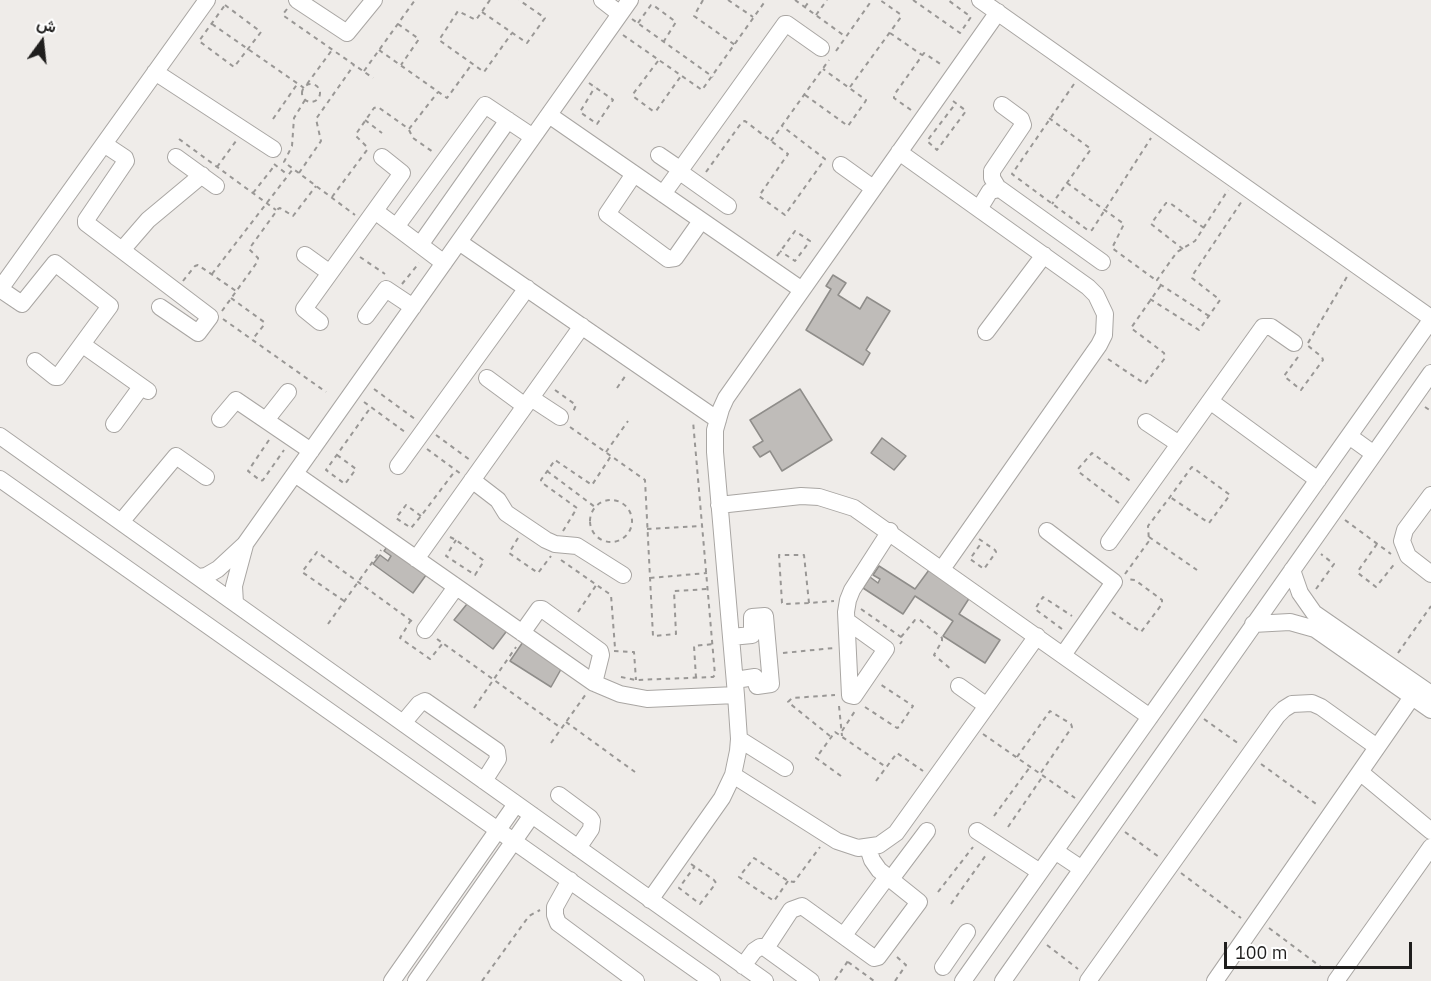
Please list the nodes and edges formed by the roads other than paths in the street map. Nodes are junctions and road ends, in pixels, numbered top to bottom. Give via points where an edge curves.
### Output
1 (207, 0) edge
2 (374, 0) edge
3 (602, 0) edge
4 (980, 0) edge
5 (293, 3) edge
6 (998, 12) junction
7 (621, 13) edge
8 (821, 48) dead end
9 (155, 72) junction
10 (1002, 105) dead end
11 (549, 115) junction
12 (508, 120) junction
13 (533, 138) junction
14 (104, 144) junction
15 (899, 152) junction
16 (659, 155) dead end
17 (176, 157) dead end
18 (271, 157) road end
19 (382, 157) dead end
20 (841, 165) dead end
21 (680, 171) junction
22 (634, 174) junction
23 (202, 175) junction
24 (216, 186) dead end
25 (873, 188) junction
26 (998, 188) junction
27 (663, 194) junction
28 (728, 206) dead end
29 (979, 209) junction
30 (370, 217) junction
31 (701, 220) junction
32 (396, 227) junction
33 (459, 242) junction
34 (122, 250) junction
35 (419, 252) junction
36 (304, 255) dead end
37 (1044, 255) junction
38 (1102, 262) dead end
39 (444, 263) junction
40 (330, 273) junction
41 (527, 288) junction
42 (0, 289) edge
43 (802, 290) junction
44 (160, 307) dead end
45 (413, 307) junction
46 (366, 316) dead end
47 (1431, 319) edge
48 (320, 322) dead end
49 (582, 326) junction
50 (986, 332) dead end
51 (1301, 344) road end
52 (83, 345) junction
53 (35, 361) dead end
54 (1431, 373) edge
55 (487, 378) dead end
56 (288, 392) dead end
57 (1210, 401) junction
58 (528, 402) junction
59 (220, 419) dead end
60 (565, 419) road end
61 (718, 420) junction
62 (1146, 422) dead end
63 (114, 424) dead end
64 (279, 429) junction
65 (0, 436) edge
66 (1349, 436) junction
67 (1179, 444) junction
68 (312, 451) junction
69 (1374, 453) junction
70 (398, 466) dead end
71 (295, 474) junction
72 (206, 477) dead end
73 (0, 479) edge
74 (472, 480) junction
75 (1318, 480) junction
76 (1431, 495) edge
77 (719, 505) junction
78 (121, 522) junction
79 (890, 531) junction
80 (1047, 531) dead end
81 (1109, 542) dead end
82 (245, 544) junction
83 (416, 559) junction
84 (942, 569) junction
85 (1292, 570) junction
86 (1431, 573) edge
87 (623, 575) dead end
88 (199, 577) junction
89 (456, 587) junction
90 (235, 603) junction
91 (847, 621) dead end
92 (1253, 624) junction
93 (425, 630) dead end
94 (523, 634) junction
95 (1037, 636) junction
96 (731, 637) junction
97 (1063, 655) junction
98 (594, 683) junction
99 (959, 686) dead end
100 (736, 687) junction
101 (1431, 694) edge
102 (1412, 697) junction
103 (987, 706) junction
104 (1431, 710) edge
105 (1150, 717) junction
106 (403, 723) junction
107 (740, 739) junction
108 (1377, 747) junction
109 (785, 768) dead end
110 (1360, 771) junction
111 (733, 775) junction
112 (484, 781) junction
113 (559, 795) dead end
114 (516, 804) junction
115 (532, 815) junction
116 (499, 829) junction
117 (927, 831) dead end
118 (1431, 831) edge
119 (985, 836) road end
120 (514, 840) junction
121 (1431, 847) edge
122 (578, 848) junction
123 (868, 848) junction
124 (1055, 850) junction
125 (1082, 868) junction
126 (1040, 872) junction
127 (889, 878) junction
128 (570, 880) junction
129 (650, 900) junction
130 (967, 932) dead end
131 (844, 935) junction
132 (766, 948) junction
133 (955, 949) junction
134 (976, 963) junction
135 (743, 966) junction
136 (943, 967) dead end
137 (1089, 980) edge
138 (1337, 980) edge
139 (392, 981) edge
140 (416, 981) edge
141 (636, 981) edge
142 (712, 981) edge
143 (765, 981) edge
144 (811, 981) edge
145 (963, 981) edge
146 (1003, 981) edge
147 (1215, 981) edge

1 - 9 street
2 - 5 street via 346,33
3 - 7 street
4 - 6 street
6 - 15 street
6 - 47 street
7 - 11 street
8 - 21 street via 785,24
9 - 14 street
9 - 18 street
10 - 26 street via 1023,125 992,171
11 - 13 street
11 - 22 street
12 - 13 street
12 - 32 street via 485,105
12 - 35 street
13 - 33 street
14 - 34 street via 126,161 85,222
14 - 42 street
15 - 25 street
15 - 29 street
16 - 21 street
17 - 23 street
19 - 30 street via 402,172
20 - 25 street
21 - 27 street
21 - 28 street
22 - 27 street
22 - 31 street via 607,214 668,259 675,258
23 - 24 street
23 - 34 street via 148,220
25 - 43 street
26 - 29 street via 990,191
26 - 38 street
27 - 31 street
29 - 37 street
30 - 32 street
30 - 40 street
31 - 43 street
32 - 35 street
33 - 39 street
33 - 41 street
34 - 44 street via 210,315 197,333
35 - 39 street
36 - 40 street
37 - 50 street
37 - 84 street via 1088,287 1102,304 1104,335 975,537
39 - 45 street
40 - 48 street via 304,310
41 - 49 street
41 - 70 street
42 - 52 street via 22,304 52,264 56,264 110,306
43 - 61 street via 726,398
45 - 46 street via 387,289
45 - 68 street
47 - 66 street
49 - 58 street
49 - 61 street
51 - 57 street via 1271,327 1263,327
52 - 53 street via 58,377
52 - 63 street via 144,389
54 - 69 street
55 - 58 street
56 - 64 street
57 - 67 street
57 - 75 street
58 - 60 street
58 - 74 street
59 - 64 street via 236,400
61 - 77 street via 714,452
62 - 67 street
64 - 68 street
65 - 78 street
66 - 69 street
66 - 75 street
67 - 81 street
68 - 71 street
69 - 85 street
71 - 82 street
71 - 83 street
72 - 78 street via 177,456
73 - 116 street
74 - 83 street
74 - 87 street via 526,527 555,544 577,546
75 - 105 street
76 - 86 street via 1405,530 1402,541 1402,555
77 - 79 street via 801,495 819,497 854,508
77 - 96 street
78 - 88 street
79 - 84 street
79 - 91 street via 852,590
80 - 97 street via 1113,580
82 - 88 street via 218,569
82 - 90 street via 234,582
83 - 89 street
84 - 95 street
85 - 92 street
85 - 101 street via 1306,603 1323,621
88 - 90 street
89 - 93 street
89 - 94 street
90 - 106 street
92 - 102 street via 1290,622 1315,629
92 - 125 street
94 - 98 street
94 - 98 street via 542,609 600,651
95 - 97 street
95 - 103 street
96 - 100 street
96 - 100 street via 752,634 752,617 764,615 770,685 757,686 755,677
97 - 105 street
98 - 100 street via 620,694 648,699
99 - 103 street
100 - 107 street
102 - 104 street
102 - 108 street
103 - 123 street via 896,833
105 - 124 street
106 - 112 street
106 - 112 street via 425,701 497,751 498,759
107 - 109 street
107 - 111 street
108 - 110 street
108 - 137 street via 1312,703 1302,702 1284,709
110 - 118 street
110 - 147 street
111 - 123 street via 847,846
111 - 129 street via 688,861
112 - 114 street
113 - 122 street via 592,821
114 - 115 street
114 - 116 street
115 - 120 street
115 - 122 street
116 - 120 street
116 - 139 street
117 - 127 street
119 - 126 street
120 - 128 street
120 - 140 street
121 - 138 street
122 - 129 street
123 - 127 street via 875,866
124 - 125 street
124 - 126 street
125 - 146 street
126 - 134 street
127 - 131 street
127 - 131 street via 919,902 886,948 876,958
128 - 141 street via 555,907 556,919
128 - 142 street
129 - 135 street
130 - 133 street
131 - 132 street via 806,907 798,906 791,910
132 - 135 street via 757,949
132 - 144 street
133 - 134 street
133 - 136 street
134 - 145 street
135 - 143 street

